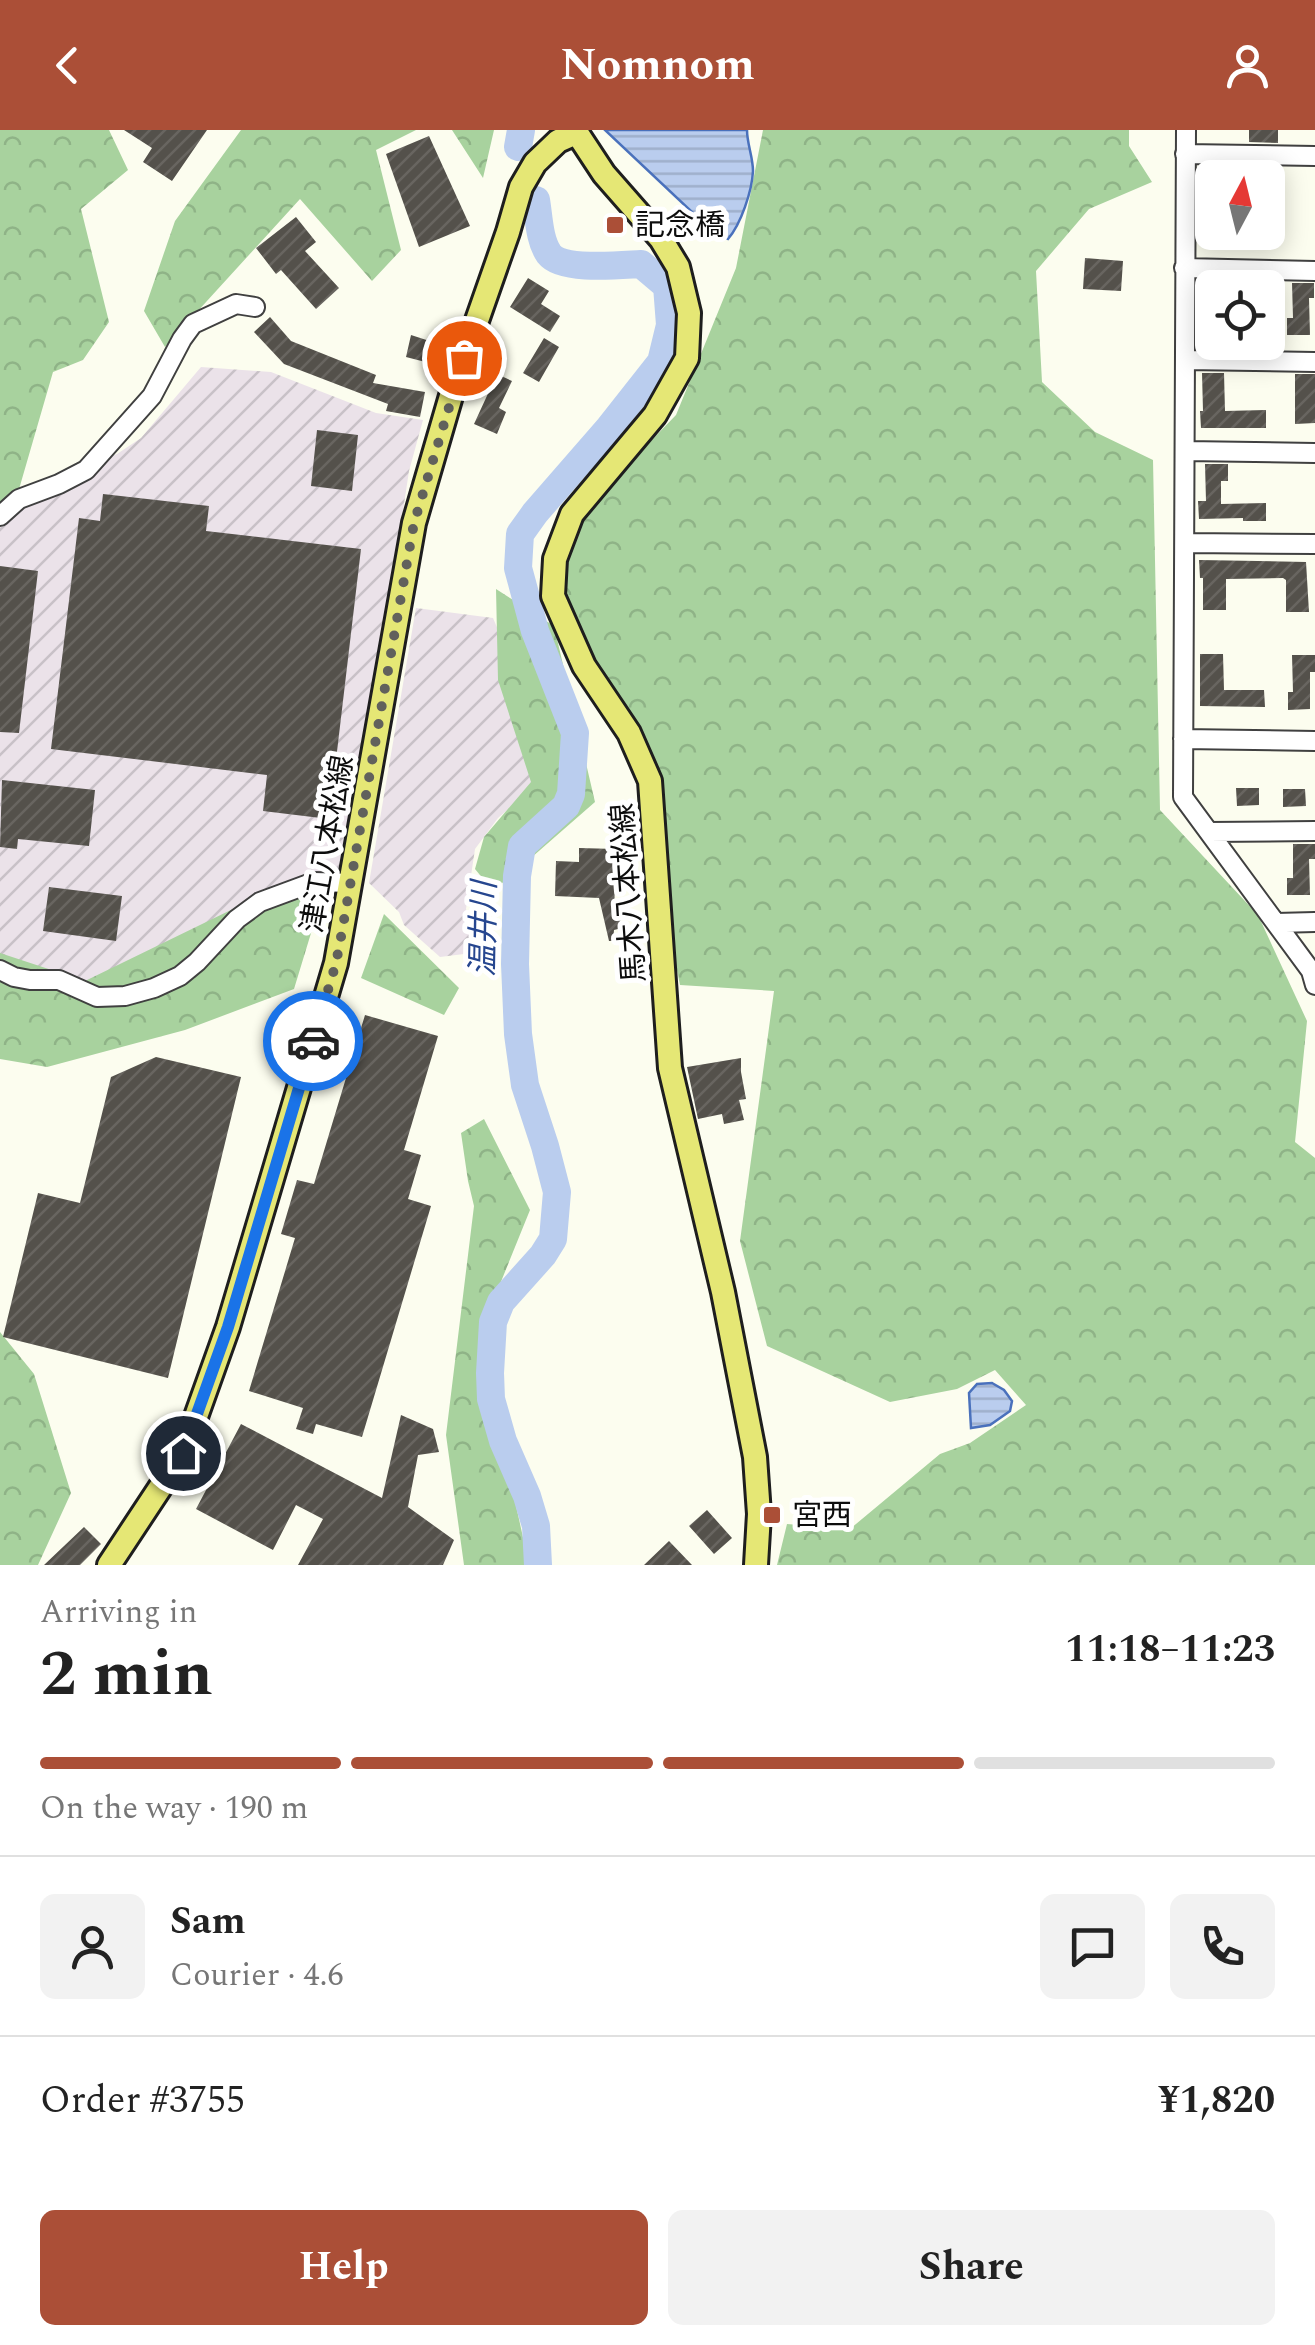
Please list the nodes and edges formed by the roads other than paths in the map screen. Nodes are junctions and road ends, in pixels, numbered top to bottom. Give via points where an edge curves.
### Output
1 (1186, 130) edge
2 (575, 132) edge
3 (1186, 154) junction
4 (1315, 156) edge
5 (1184, 268) junction
6 (1315, 271) edge
7 (255, 307) dead end
8 (1186, 360) junction
9 (1315, 362) edge
10 (1186, 451) junction
11 (1315, 453) edge
12 (0, 516) edge
13 (1185, 543) junction
14 (1315, 544) edge
15 (1183, 739) junction
16 (1315, 741) edge
17 (1315, 831) edge
18 (1209, 832) junction
19 (351, 884) junction
20 (1276, 922) junction
21 (1315, 922) edge
22 (0, 970) edge
23 (1315, 985) edge
24 (109, 1565) edge
25 (756, 1565) edge

1 - 3 street
2 - 19 main road, 津江八本松線 via 535,163 520,187 453,389 414,523
2 - 25 main road, 馬木八本松線 via 661,239 678,266 689,313 687,358 654,415 572,514 555,559 552,596 650,781 670,1068 755,1457
3 - 4 street
3 - 5 street
5 - 6 street
5 - 8 street
7 - 12 street via 236,304 193,324 152,396 86,470 19,498
8 - 9 street
8 - 10 street
10 - 11 street
10 - 13 street
13 - 14 street
13 - 15 street
15 - 16 street
15 - 18 street via 1182,797
17 - 18 street
18 - 20 street
19 - 22 street via 314,882 260,902 180,976 125,996 97,997 59,980
19 - 24 main road, 津江八本松線 via 336,963 228,1327 183,1453
20 - 21 street
20 - 23 street

